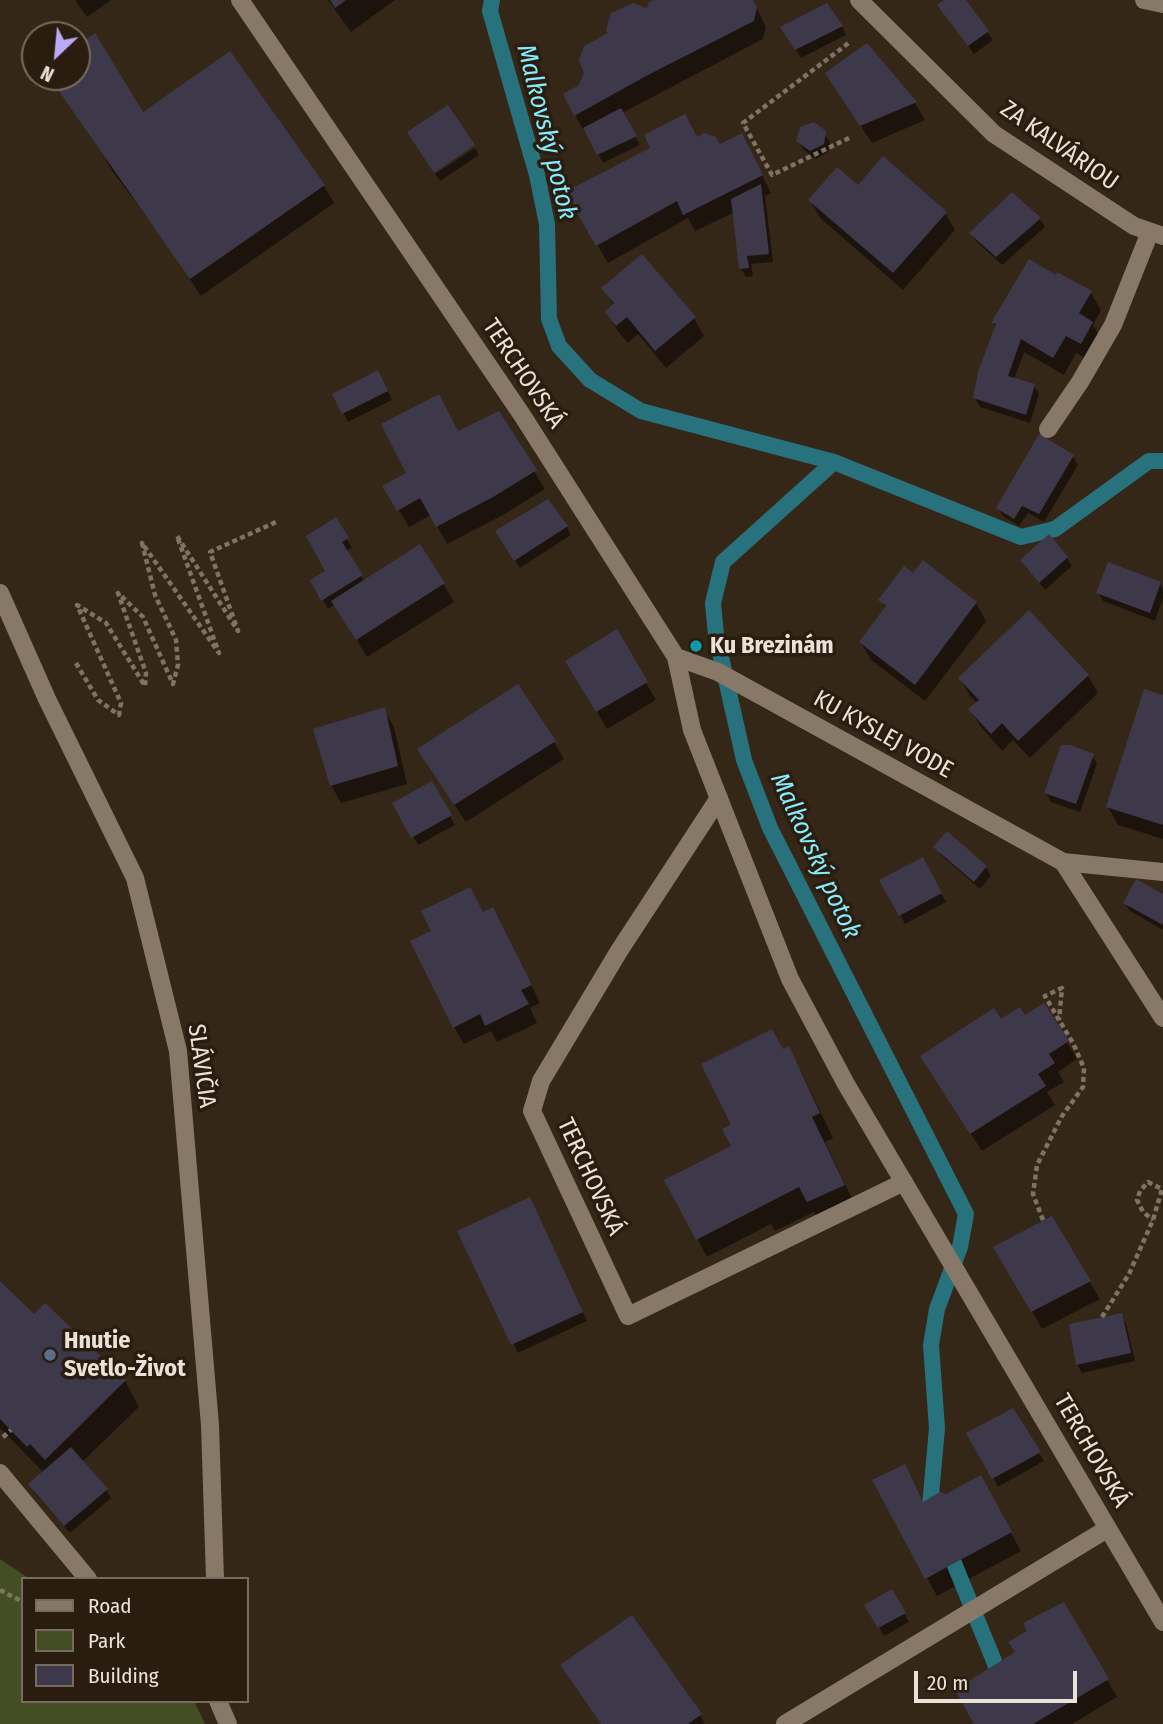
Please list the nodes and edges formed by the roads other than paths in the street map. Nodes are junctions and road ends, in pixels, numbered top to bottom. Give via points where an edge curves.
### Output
1 (240, 0) edge
2 (860, 0) edge
3 (1144, 0) edge
4 (1163, 4) edge
5 (1157, 234) edge
6 (1048, 429) dead end
7 (0, 593) edge
8 (676, 657) junction
9 (719, 798) junction
10 (1063, 862) junction
11 (1163, 872) edge
12 (1163, 1018) edge
13 (904, 1182) junction
14 (0, 1473) edge
15 (1107, 1529) junction
16 (86, 1577) edge
17 (215, 1577) edge
18 (1163, 1622) edge
19 (219, 1703) edge
20 (228, 1724) edge
21 (785, 1724) edge

1 - 8 street, TERCHOVSKÁ via 522,415
2 - 5 street, ZA KALVÁRIOU via 994,134 1133,226
3 - 4 street
5 - 6 street, ZA KALVÁRIOU via 1113,325
7 - 17 street, SLÁVIČIA via 135,878 178,1051 211,1425
8 - 9 street, TERCHOVSKÁ via 692,730
8 - 10 street, KU KYSLEJ VODE via 718,672
9 - 13 street, TERCHOVSKÁ via 790,979
9 - 13 street, TERCHOVSKÁ via 541,1080 533,1111 628,1316
10 - 11 street, KU KYSLEJ VODE
10 - 12 street, KU KYSLEJ VODE
13 - 15 street, TERCHOVSKÁ
14 - 16 street
15 - 18 street, TERCHOVSKÁ
15 - 21 street, TERCHOVSKÁ
19 - 20 street

